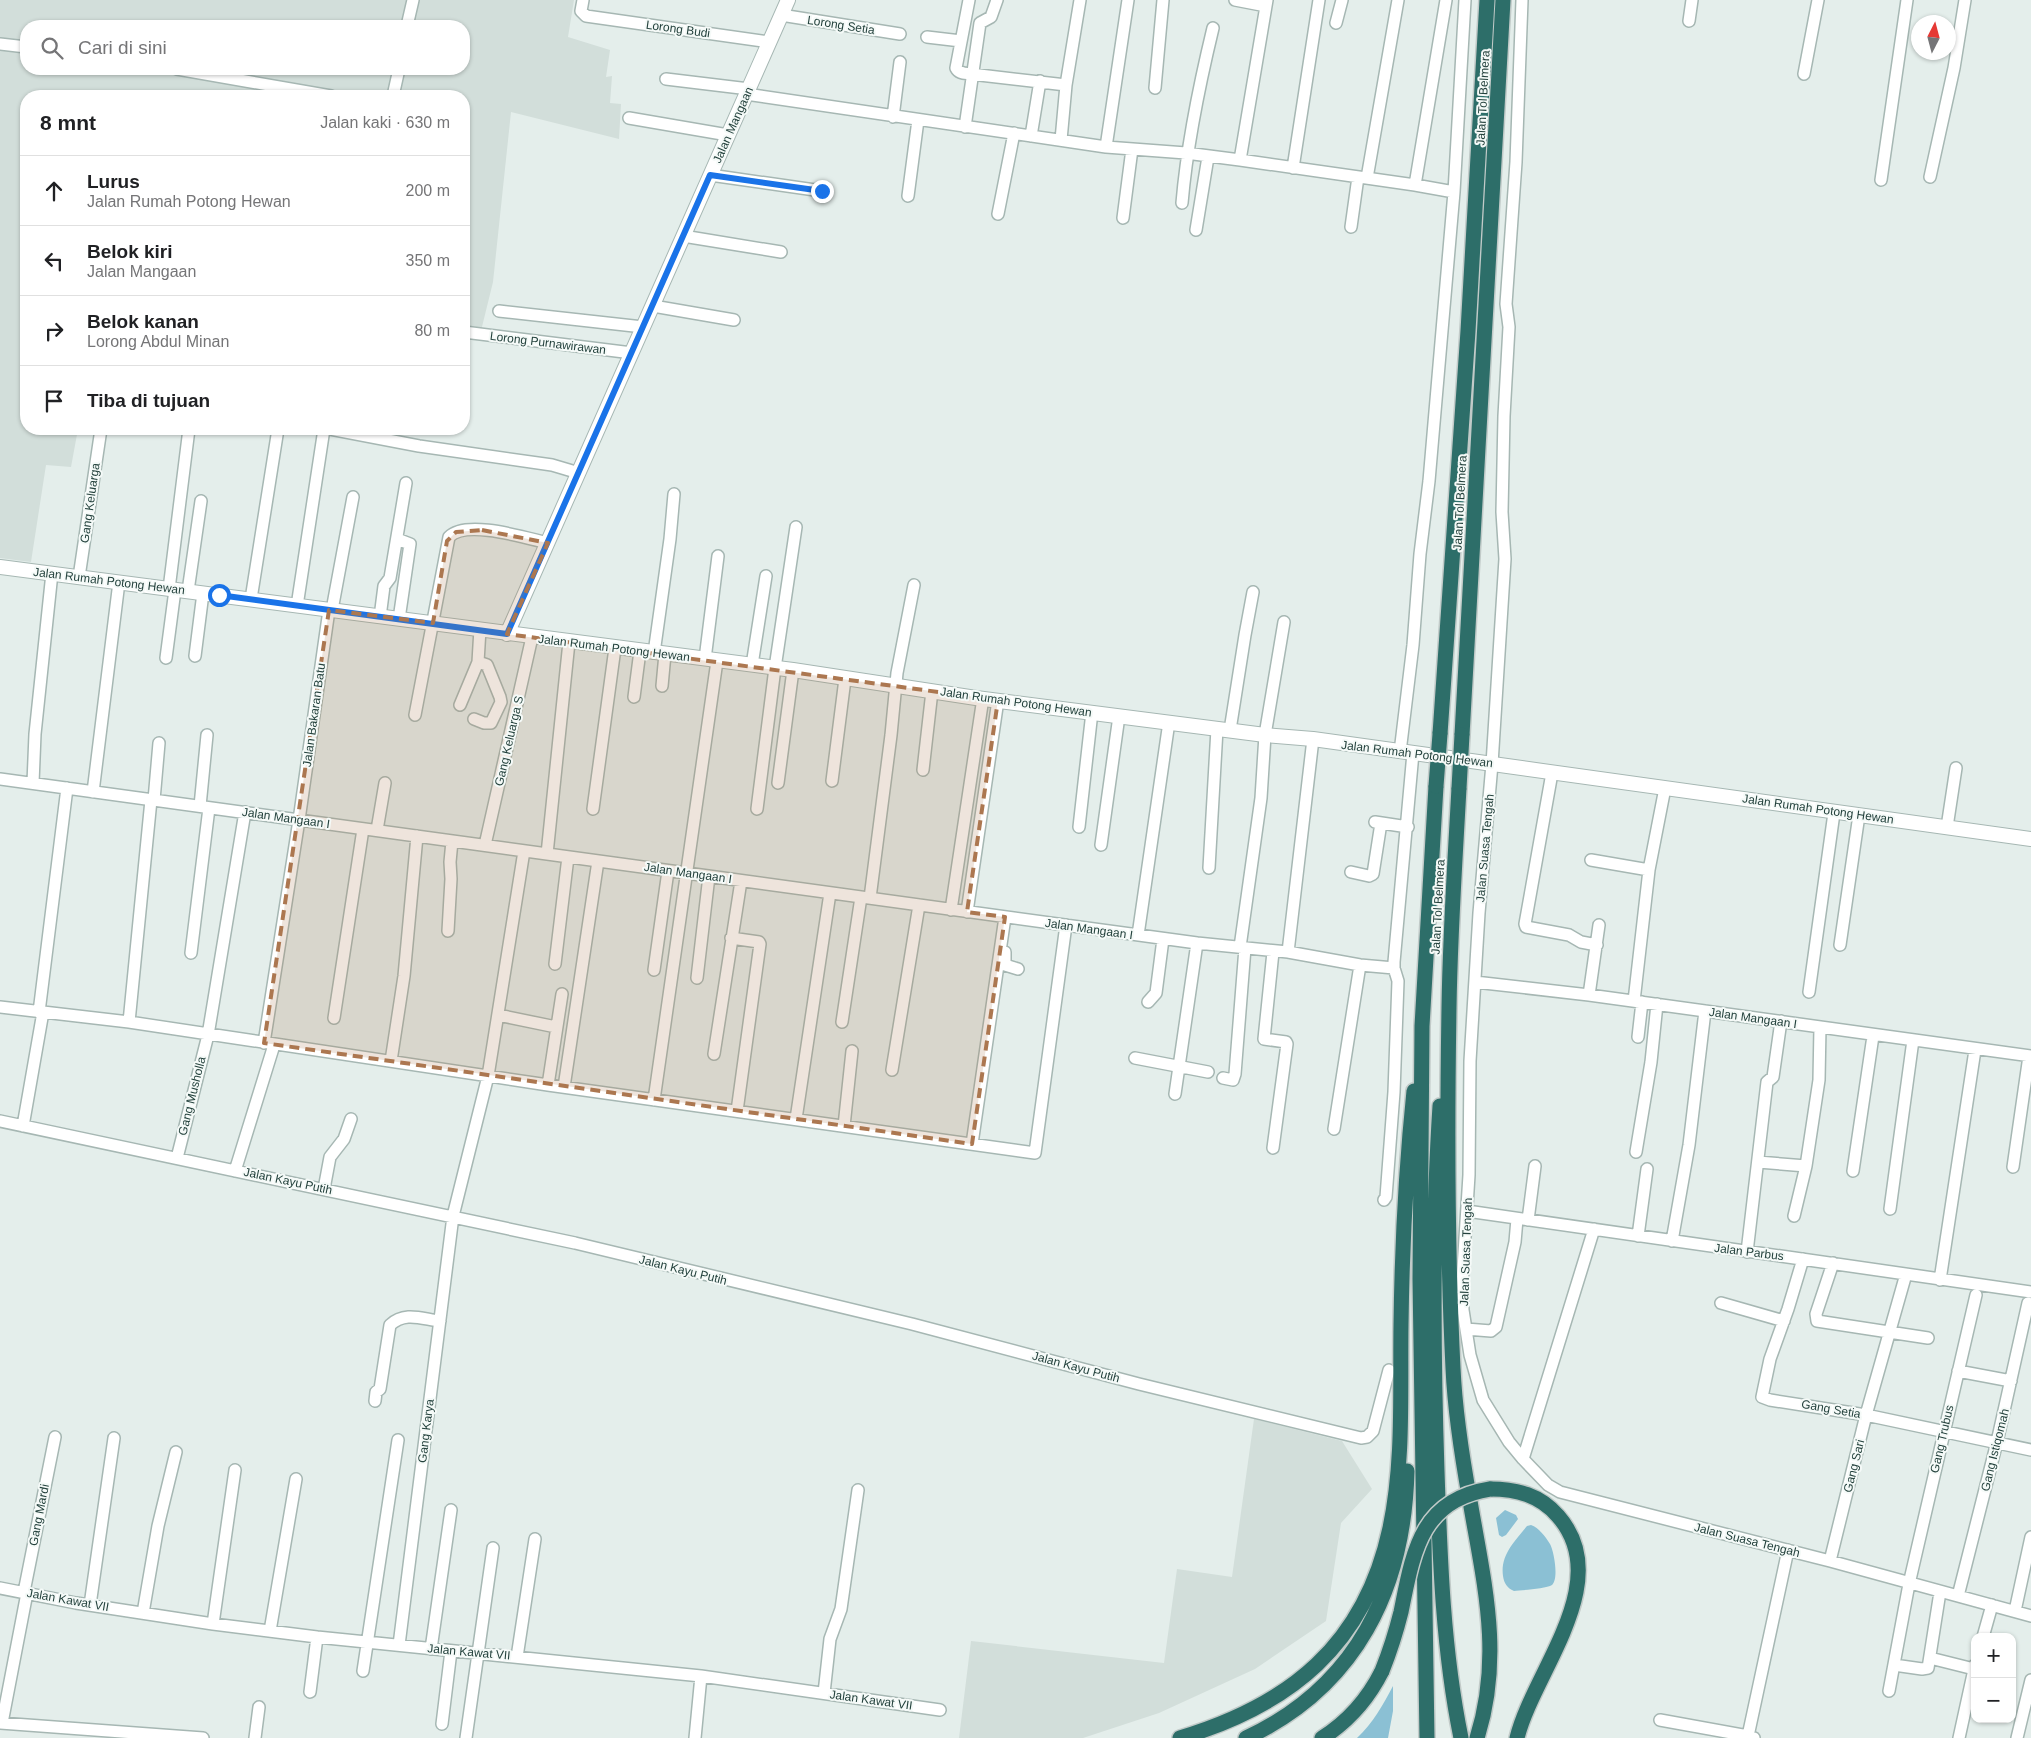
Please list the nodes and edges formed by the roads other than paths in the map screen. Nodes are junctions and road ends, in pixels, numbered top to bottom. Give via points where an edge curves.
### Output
1 (413, 0) edge
2 (582, 0) edge
3 (788, 0) edge
4 (969, 0) edge
5 (997, 0) edge
6 (1080, 0) edge
7 (1128, 0) edge
8 (1163, 0) edge
9 (1235, 0) edge
10 (1319, 0) edge
11 (1342, 0) edge
12 (1398, 0) edge
13 (1446, 0) edge
14 (1465, 0) edge
15 (1487, 0) edge
16 (1503, 0) edge
17 (1522, 0) edge
18 (1692, 0) edge
19 (1818, 0) edge
20 (1908, 0) edge
21 (1965, 0) edge
22 (1266, 3) edge
23 (781, 15) junction
24 (408, 20) edge
25 (1689, 21) dead end
26 (980, 23) junction
27 (1336, 23) dead end
28 (1213, 28) dead end
29 (900, 34) dead end
30 (927, 37) dead end
31 (961, 38) junction
32 (769, 42) junction
33 (0, 44) edge
34 (20, 46) edge
35 (900, 62) dead end
36 (973, 74) junction
37 (1804, 74) dead end
38 (211, 75) edge
39 (397, 75) edge
40 (666, 79) dead end
41 (1040, 81) junction
42 (1066, 85) junction
43 (1155, 88) dead end
44 (297, 90) edge
45 (394, 90) edge
46 (747, 92) junction
47 (893, 117) junction
48 (629, 118) dead end
49 (918, 120) junction
50 (965, 126) junction
51 (1014, 133) junction
52 (728, 135) junction
53 (1031, 136) junction
54 (1061, 140) junction
55 (1106, 147) junction
56 (1132, 149) junction
57 (1186, 153) junction
58 (1208, 157) junction
59 (1240, 160) junction
60 (1293, 168) junction
61 (710, 175) junction
62 (1363, 177) junction
63 (1930, 177) dead end
64 (1881, 180) dead end
65 (1415, 185) junction
66 (822, 191) dead end
67 (1454, 192) junction
68 (908, 196) dead end
69 (1182, 203) dead end
70 (998, 214) dead end
71 (1123, 218) dead end
72 (1351, 227) dead end
73 (1196, 230) dead end
74 (683, 236) junction
75 (781, 252) dead end
76 (653, 306) junction
77 (498, 311) dead end
78 (734, 320) dead end
79 (643, 327) junction
80 (470, 333) edge
81 (632, 353) junction
82 (100, 435) edge
83 (190, 435) edge
84 (277, 435) edge
85 (323, 435) edge
86 (361, 435) edge
87 (579, 473) junction
88 (406, 483) dead end
89 (674, 494) dead end
90 (353, 496) dead end
91 (201, 501) dead end
92 (796, 527) dead end
93 (397, 539) junction
94 (548, 543) junction
95 (718, 556) dead end
96 (0, 567) edge
97 (52, 574) junction
98 (766, 576) dead end
99 (79, 577) junction
100 (119, 582) junction
101 (914, 585) dead end
102 (177, 590) junction
103 (1253, 592) dead end
104 (203, 593) junction
105 (251, 600) junction
106 (297, 606) junction
107 (331, 610) junction
108 (380, 617) junction
109 (399, 619) junction
110 (1284, 622) dead end
111 (433, 623) junction
112 (480, 629) junction
113 (507, 634) junction
114 (532, 637) junction
115 (569, 642) junction
116 (616, 648) junction
117 (653, 653) junction
118 (195, 656) dead end
119 (166, 658) dead end
120 (711, 660) junction
121 (478, 662) junction
122 (752, 665) junction
123 (775, 668) junction
124 (793, 670) junction
125 (845, 679) junction
126 (662, 686) dead end
127 (895, 686) junction
128 (932, 691) junction
129 (634, 697) dead end
130 (983, 698) junction
131 (998, 700) junction
132 (460, 704) dead end
133 (1092, 712) junction
134 (415, 715) dead end
135 (1119, 716) junction
136 (474, 719) dead end
137 (1169, 722) junction
138 (768, 730) junction
139 (1224, 730) junction
140 (784, 732) junction
141 (208, 735) dead end
142 (1265, 735) junction
143 (1313, 739) junction
144 (159, 743) dead end
145 (1406, 752) junction
146 (1492, 764) junction
147 (1956, 768) dead end
148 (923, 770) dead end
149 (1552, 773) junction
150 (832, 781) dead end
151 (0, 782) edge
152 (34, 783) junction
153 (385, 783) dead end
154 (778, 783) dead end
155 (67, 788) junction
156 (1665, 788) junction
157 (93, 792) junction
158 (153, 800) junction
159 (204, 807) junction
160 (593, 809) dead end
161 (757, 809) dead end
162 (245, 812) junction
163 (1834, 813) junction
164 (1859, 815) junction
165 (299, 820) junction
166 (1080, 827) dead end
167 (1408, 827) junction
168 (1948, 827) junction
169 (363, 829) junction
170 (377, 830) junction
171 (417, 836) junction
172 (2031, 839) edge
173 (452, 841) junction
174 (485, 845) junction
175 (1101, 845) dead end
176 (524, 851) junction
177 (546, 854) junction
178 (568, 857) junction
179 (1591, 860) dead end
180 (598, 861) junction
181 (1209, 868) dead end
182 (1649, 870) junction
183 (668, 871) junction
184 (1352, 872) dead end
185 (685, 873) junction
186 (709, 876) junction
187 (741, 881) junction
188 (830, 893) junction
189 (865, 898) junction
190 (919, 905) junction
191 (951, 910) junction
192 (967, 912) junction
193 (1007, 917) junction
194 (1066, 925) junction
195 (1600, 926) dead end
196 (448, 931) dead end
197 (1138, 935) junction
198 (731, 938) junction
199 (1163, 939) junction
200 (1198, 944) junction
201 (1597, 944) junction
202 (1840, 945) dead end
203 (1242, 948) junction
204 (1273, 952) junction
205 (1288, 952) junction
206 (191, 953) dead end
207 (555, 964) dead end
208 (1360, 965) junction
209 (1394, 968) junction
210 (1018, 969) dead end
211 (654, 970) dead end
212 (697, 978) dead end
213 (1475, 982) junction
214 (1423, 992) junction
215 (1809, 992) dead end
216 (562, 994) dead end
217 (1589, 995) junction
218 (1148, 1002) dead end
219 (1638, 1002) junction
220 (1657, 1004) junction
221 (0, 1007) edge
222 (1449, 1007) junction
223 (1705, 1011) junction
224 (41, 1012) junction
225 (498, 1015) junction
226 (334, 1018) dead end
227 (1781, 1021) junction
228 (129, 1022) junction
229 (842, 1022) dead end
230 (557, 1023) junction
231 (574, 1023) junction
232 (1820, 1027) junction
233 (208, 1035) junction
234 (1873, 1036) junction
235 (1638, 1037) dead end
236 (1913, 1040) junction
237 (269, 1044) junction
238 (1976, 1050) junction
239 (852, 1051) dead end
240 (714, 1054) dead end
241 (2030, 1056) edge
242 (1135, 1058) dead end
243 (391, 1061) junction
244 (1180, 1066) junction
245 (892, 1070) dead end
246 (1208, 1072) dead end
247 (488, 1076) junction
248 (1223, 1078) dead end
249 (548, 1085) junction
250 (564, 1087) junction
251 (1175, 1094) dead end
252 (654, 1100) junction
253 (737, 1111) junction
254 (351, 1119) dead end
255 (796, 1119) junction
256 (0, 1121) edge
257 (23, 1126) junction
258 (844, 1126) junction
259 (1334, 1129) dead end
260 (972, 1144) junction
261 (1273, 1148) dead end
262 (1636, 1152) dead end
263 (177, 1158) junction
264 (1758, 1162) junction
265 (1535, 1166) dead end
266 (1806, 1166) junction
267 (2013, 1167) dead end
268 (1647, 1169) dead end
269 (235, 1171) junction
270 (1853, 1171) dead end
271 (324, 1189) junction
272 (1384, 1200) dead end
273 (1890, 1210) dead end
274 (1467, 1211) junction
275 (454, 1216) junction
276 (1794, 1216) dead end
277 (1522, 1220) junction
278 (1594, 1230) junction
279 (1638, 1236) junction
280 (1672, 1242) junction
281 (1404, 1249) junction
282 (1747, 1252) junction
283 (1802, 1262) junction
284 (1832, 1266) junction
285 (1905, 1278) junction
286 (1940, 1280) junction
287 (1976, 1294) dead end
288 (2030, 1297) edge
289 (1721, 1303) dead end
290 (440, 1320) junction
291 (1784, 1321) junction
292 (1466, 1329) junction
293 (1890, 1331) junction
294 (1928, 1338) dead end
295 (1389, 1370) dead end
296 (1958, 1371) junction
297 (2011, 1381) junction
298 (375, 1401) dead end
299 (1866, 1415) junction
300 (1944, 1432) junction
301 (55, 1437) dead end
302 (114, 1438) dead end
303 (398, 1440) dead end
304 (1997, 1442) junction
305 (2031, 1450) edge
306 (176, 1452) dead end
307 (1523, 1459) junction
308 (235, 1470) dead end
309 (296, 1479) dead end
310 (858, 1490) dead end
311 (451, 1510) dead end
312 (2031, 1537) edge
313 (535, 1539) dead end
314 (493, 1548) dead end
315 (1788, 1550) junction
316 (1830, 1561) junction
317 (1909, 1584) junction
318 (0, 1588) edge
319 (1940, 1592) junction
320 (26, 1593) junction
321 (1958, 1596) junction
322 (90, 1605) junction
323 (1992, 1605) junction
324 (2015, 1611) junction
325 (143, 1613) junction
326 (2031, 1616) edge
327 (213, 1624) junction
328 (270, 1631) junction
329 (1984, 1633) edge
330 (317, 1637) junction
331 (367, 1642) junction
332 (398, 1645) junction
333 (431, 1649) junction
334 (451, 1651) junction
335 (478, 1653) junction
336 (517, 1657) junction
337 (1930, 1658) junction
338 (1894, 1665) junction
339 (1971, 1666) edge
340 (362, 1671) dead end
341 (701, 1676) junction
342 (1972, 1678) edge
343 (2031, 1680) edge
344 (1889, 1691) dead end
345 (310, 1692) dead end
346 (824, 1694) junction
347 (259, 1707) dead end
348 (940, 1710) dead end
349 (1660, 1720) dead end
350 (1, 1723) edge
351 (442, 1724) dead end
352 (51, 1732) edge
353 (103, 1734) edge
354 (156, 1736) edge
355 (1751, 1737) edge
356 (204, 1738) edge
357 (255, 1738) edge
358 (466, 1738) edge
359 (695, 1738) edge
360 (1180, 1738) edge
361 (1246, 1738) edge
362 (1322, 1738) edge
363 (1427, 1738) edge
364 (1461, 1738) edge
365 (1477, 1738) edge
366 (1517, 1738) edge
367 (1959, 1738) edge
368 (2017, 1738) edge

1 - 24 street
2 - 32 street, Lorong Budi via 581,11 586,16
3 - 23 street, Jalan Mangaan
4 - 31 street
5 - 26 street via 993,14
6 - 42 street
7 - 55 street
8 - 43 street
9 - 22 street
10 - 60 street
11 - 27 street
12 - 62 street
13 - 65 street
14 - 67 street
15 - 214 highway, Jalan Tol Belmera, bridge
16 - 222 highway, Jalan Tol Belmera, bridge
17 - 146 street, Jalan Suasa Tengah via 1506,308 1509,327 1502,512 1505,559
18 - 25 street
19 - 37 street
20 - 64 street
21 - 63 street
22 - 59 street
23 - 29 street, Lorong Setia
23 - 32 street, Jalan Mangaan
26 - 31 street
26 - 36 street
28 - 57 street
30 - 31 street
31 - 36 street via 956,68
32 - 46 street, Jalan Mangaan
33 - 34 street
35 - 47 street
36 - 41 street
36 - 50 street
38 - 44 street
39 - 45 street
40 - 46 street
41 - 42 street
41 - 53 street
42 - 54 street
46 - 47 street
46 - 52 street, Jalan Mangaan
47 - 49 street
48 - 52 street
49 - 50 street
49 - 68 street
50 - 51 street
51 - 53 street
51 - 70 street
52 - 61 street, Jalan Mangaan
53 - 54 street
54 - 55 street
55 - 56 street
56 - 57 street
56 - 71 street
57 - 58 street
57 - 69 street
58 - 59 street
58 - 73 street
59 - 60 street
60 - 62 street
61 - 66 street
61 - 74 street, Jalan Mangaan
62 - 65 street
62 - 72 street
65 - 67 street
67 - 145 street via 1420,554
74 - 75 street
74 - 76 street, Jalan Mangaan
76 - 78 street
76 - 79 street, Jalan Mangaan
77 - 79 street
79 - 81 street, Jalan Mangaan
80 - 81 street, Lorong Purnawirawan
81 - 87 street, Jalan Mangaan
82 - 99 street, Gang Keluarga
83 - 102 street
84 - 105 street
85 - 106 street
86 - 87 street via 552,465
87 - 94 street, Jalan Mangaan
88 - 93 street
89 - 117 street
90 - 107 street, Jalan Bakaran Batu
91 - 102 street
92 - 123 street
93 - 108 street via 390,578 384,586
93 - 109 street via 410,544
94 - 111 street via 479,529 453,533 447,541
94 - 113 street, Jalan Mangaan
95 - 120 street
96 - 97 street, Jalan Rumah Potong Hewan
97 - 99 street, Jalan Rumah Potong Hewan
97 - 152 street via 35,734
98 - 122 street
99 - 100 street, Jalan Rumah Potong Hewan
100 - 102 street, Jalan Rumah Potong Hewan
100 - 157 street
101 - 127 street
102 - 104 street, Jalan Rumah Potong Hewan
102 - 119 street
103 - 139 street
104 - 105 street, Jalan Rumah Potong Hewan
104 - 118 street
105 - 106 street, Jalan Rumah Potong Hewan
106 - 107 street, Jalan Rumah Potong Hewan
107 - 108 street, Jalan Rumah Potong Hewan
107 - 165 street, Jalan Bakaran Batu
108 - 109 street, Jalan Rumah Potong Hewan
109 - 111 street, Jalan Rumah Potong Hewan
110 - 142 street
111 - 112 street, Jalan Rumah Potong Hewan
111 - 134 street
112 - 113 street, Jalan Rumah Potong Hewan
112 - 121 street
113 - 114 street, Jalan Rumah Potong Hewan
114 - 115 street, Jalan Rumah Potong Hewan
114 - 174 street, Gang Keluarga S
115 - 116 street, Jalan Rumah Potong Hewan
115 - 177 street
116 - 117 street, Jalan Rumah Potong Hewan
116 - 160 street
117 - 120 street, Jalan Rumah Potong Hewan
117 - 126 street
117 - 129 street
120 - 122 street, Jalan Rumah Potong Hewan
120 - 185 street
121 - 132 street
121 - 136 street via 487,665 500,702 491,723 484,724
122 - 123 street, Jalan Rumah Potong Hewan
123 - 124 street, Jalan Rumah Potong Hewan
123 - 138 street
124 - 125 street, Jalan Rumah Potong Hewan
124 - 140 street
125 - 127 street, Jalan Rumah Potong Hewan
125 - 150 street
127 - 128 street, Jalan Rumah Potong Hewan
127 - 189 street via 891,735
128 - 130 street, Jalan Rumah Potong Hewan
128 - 148 street
130 - 131 street, Jalan Rumah Potong Hewan
130 - 191 street
131 - 133 street, Jalan Rumah Potong Hewan
131 - 192 street
133 - 135 street, Jalan Rumah Potong Hewan
133 - 166 street
135 - 137 street, Jalan Rumah Potong Hewan
135 - 175 street
137 - 139 street, Jalan Rumah Potong Hewan
137 - 197 street
138 - 140 street
138 - 161 street
139 - 142 street, Jalan Rumah Potong Hewan
139 - 181 street
140 - 154 street
141 - 159 street
142 - 143 street, Jalan Rumah Potong Hewan
142 - 203 street via 1261,798
143 - 145 street, Jalan Rumah Potong Hewan
143 - 205 street
144 - 158 street
145 - 146 street, Jalan Rumah Potong Hewan
145 - 167 street
146 - 149 street, Jalan Rumah Potong Hewan
146 - 213 street, Jalan Suasa Tengah
147 - 168 street
149 - 156 street, Jalan Rumah Potong Hewan
149 - 201 street via 1525,924 1526,927
151 - 152 street, Jalan Mangaan I
152 - 155 street, Jalan Mangaan I
153 - 170 street
155 - 157 street, Jalan Mangaan I
155 - 224 street
156 - 163 street, Jalan Rumah Potong Hewan
156 - 182 street
157 - 158 street, Jalan Mangaan I
158 - 159 street, Jalan Mangaan I
158 - 228 street
159 - 162 street, Jalan Mangaan I
159 - 206 street
162 - 165 street, Jalan Mangaan I
162 - 233 street, Gang Musholla
163 - 164 street, Jalan Rumah Potong Hewan
163 - 215 street
164 - 168 street, Jalan Rumah Potong Hewan
164 - 202 street
165 - 169 street, Jalan Mangaan I
165 - 237 street, Jalan Bakaran Batu
167 - 184 street via 1377,822 1373,874
167 - 209 street
168 - 172 street, Jalan Rumah Potong Hewan
169 - 170 street, Jalan Mangaan I
169 - 226 street
170 - 171 street, Jalan Mangaan I
171 - 173 street, Jalan Mangaan I
171 - 243 street via 404,976
173 - 174 street, Jalan Mangaan I
173 - 196 street
174 - 176 street, Jalan Mangaan I
176 - 177 street, Jalan Mangaan I
176 - 225 street, Gang Karya
177 - 178 street, Jalan Mangaan I
178 - 180 street, Jalan Mangaan I
178 - 207 street
179 - 182 street
180 - 183 street, Jalan Mangaan I
180 - 231 street
182 - 219 street
183 - 185 street, Jalan Mangaan I
183 - 211 street
185 - 186 street, Jalan Mangaan I
185 - 252 street
186 - 187 street, Jalan Mangaan I
186 - 212 street
187 - 188 street, Jalan Mangaan I
187 - 198 street
188 - 189 street, Jalan Mangaan I
188 - 255 street
189 - 190 street, Jalan Mangaan I
189 - 229 street
190 - 191 street, Jalan Mangaan I
190 - 245 street
191 - 192 street, Jalan Mangaan I
192 - 193 street, Jalan Mangaan I
193 - 194 street, Jalan Mangaan I
193 - 210 street via 1004,962 1008,967
193 - 260 street
194 - 197 street, Jalan Mangaan I
194 - 260 street via 1035,1153
195 - 201 street
197 - 199 street, Jalan Mangaan I
198 - 240 street
198 - 253 street via 760,944
199 - 200 street, Jalan Mangaan I
199 - 218 street via 1156,993
200 - 203 street, Jalan Mangaan I
200 - 244 street
201 - 217 street
203 - 204 street, Jalan Mangaan I
203 - 248 street via 1235,1074 1232,1080
204 - 205 street, Jalan Mangaan I
204 - 261 street via 1263,1039 1287,1044
205 - 208 street, Jalan Mangaan I
208 - 209 street, Jalan Mangaan I
208 - 259 street
209 - 272 street via 1398,981 1394,1092
213 - 217 street, Jalan Mangaan I
213 - 274 street, Jalan Suasa Tengah
214 - 281 highway via 1407,1164
214 - 363 highway via 1420,1279
216 - 230 street
217 - 219 street, Jalan Mangaan I
219 - 220 street, Jalan Mangaan I
219 - 235 street
220 - 223 street, Jalan Mangaan I
220 - 262 street
221 - 224 street
222 - 364 highway via 1437,1145 1435,1382 1442,1601 1450,1678
222 - 365 highway via 1449,1266 1453,1371 1461,1450 1484,1572 1490,1636 1488,1688
223 - 227 street, Jalan Mangaan I
223 - 280 street via 1689,1145
224 - 228 street
224 - 257 street
225 - 230 street
225 - 247 street, Gang Karya
227 - 232 street, Jalan Mangaan I
227 - 264 street via 1773,1078 1767,1082
228 - 233 street
230 - 231 street
230 - 249 street
231 - 250 street
232 - 234 street, Jalan Mangaan I
232 - 266 street via 1819,1080
233 - 237 street
233 - 263 street, Gang Musholla
234 - 236 street, Jalan Mangaan I
234 - 270 street
236 - 238 street, Jalan Mangaan I
236 - 273 street
237 - 243 street
237 - 269 street, Jalan Bakaran Batu
238 - 241 street, Jalan Mangaan I
238 - 286 street
239 - 258 street
241 - 267 street
242 - 244 street
243 - 247 street
244 - 246 street
244 - 251 street
247 - 249 street
247 - 275 street, Gang Karya
249 - 250 street
250 - 252 street
252 - 253 street
253 - 255 street
254 - 271 street via 344,1138 330,1157
255 - 258 street
256 - 257 street, Jalan Kayu Putih
257 - 263 street, Jalan Kayu Putih
258 - 260 street
263 - 269 street, Jalan Kayu Putih
264 - 266 street
264 - 282 street
265 - 277 street
266 - 276 street
268 - 279 street
269 - 271 street, Jalan Kayu Putih
271 - 275 street, Jalan Kayu Putih
274 - 277 street, Jalan Parbus
274 - 292 street, Jalan Suasa Tengah via 1462,1284
275 - 290 street, Gang Karya
275 - 295 street, Jalan Kayu Putih via 902,1322 1361,1438 1373,1431
277 - 278 street, Jalan Parbus
277 - 292 street via 1514,1242 1496,1327 1491,1331
278 - 279 street, Jalan Parbus
278 - 307 street
279 - 280 street, Jalan Parbus
280 - 282 street, Jalan Parbus
281 - 360 highway via 1396,1490 1386,1542 1369,1591 1340,1638 1304,1678 1251,1711
281 - 361 highway via 1406,1490 1402,1534 1390,1581 1365,1632 1328,1681 1292,1712
282 - 283 street, Jalan Parbus
283 - 284 street, Jalan Parbus
283 - 291 street, Gang Setia
284 - 285 street, Jalan Parbus
284 - 293 street via 1816,1314 1817,1321
285 - 286 street, Jalan Parbus
285 - 293 street, Gang Sari
286 - 288 street, Jalan Parbus
287 - 296 street, Gang Trubus
288 - 297 street, Gang Istiqomah
289 - 291 street
290 - 298 street via 406,1316 390,1325
290 - 332 street, Gang Karya
291 - 299 street, Gang Setia via 1770,1360 1762,1397
292 - 307 street, Jalan Suasa Tengah via 1483,1400
293 - 294 street
293 - 299 street, Gang Sari
296 - 297 street
296 - 300 street, Gang Trubus
297 - 304 street, Gang Istiqomah
299 - 300 street, Gang Setia
299 - 316 street, Gang Sari
300 - 304 street, Gang Setia
300 - 317 street, Gang Trubus
301 - 320 street, Gang Mardi
302 - 322 street
303 - 331 street
304 - 305 street, Gang Setia
304 - 321 street, Gang Istiqomah
306 - 325 street via 158,1526
307 - 315 street, Jalan Suasa Tengah via 1548,1486 1570,1496
308 - 327 street
309 - 328 street
310 - 346 street via 842,1608 830,1638
311 - 333 street
312 - 324 street
313 - 336 street
314 - 335 street
315 - 316 street, Jalan Suasa Tengah
315 - 355 street
316 - 317 street, Jalan Suasa Tengah
317 - 319 street, Jalan Suasa Tengah
317 - 338 street, Gang Trubus
318 - 320 street, Jalan Kawat VII
319 - 321 street, Jalan Suasa Tengah
319 - 337 street
320 - 322 street, Jalan Kawat VII
320 - 350 street, Gang Mardi
321 - 323 street, Jalan Suasa Tengah
322 - 325 street, Jalan Kawat VII
323 - 324 street, Jalan Suasa Tengah
323 - 329 street
324 - 326 street, Jalan Suasa Tengah
325 - 327 street, Jalan Kawat VII
327 - 328 street, Jalan Kawat VII
328 - 330 street, Jalan Kawat VII
330 - 331 street, Jalan Kawat VII
330 - 345 street
331 - 332 street, Jalan Kawat VII
331 - 340 street
332 - 333 street, Jalan Kawat VII
333 - 334 street, Jalan Kawat VII
334 - 335 street, Jalan Kawat VII
334 - 351 street
335 - 336 street, Jalan Kawat VII
335 - 358 street
336 - 341 street, Jalan Kawat VII
337 - 338 street via 1925,1669
337 - 339 street
338 - 344 street, Gang Trubus
341 - 346 street, Jalan Kawat VII
341 - 359 street
342 - 367 street
343 - 368 street
346 - 348 street, Jalan Kawat VII
347 - 357 street
349 - 355 street
350 - 352 street
352 - 353 street
353 - 354 street
354 - 356 street
362 - 366 highway, bridge via 1350,1717 1373,1690 1396,1633 1411,1564 1425,1529 1453,1501 1490,1489 1517,1491 1542,1501 1563,1521 1571,1535 1578,1567 1573,1606 1561,1639 1530,1700

